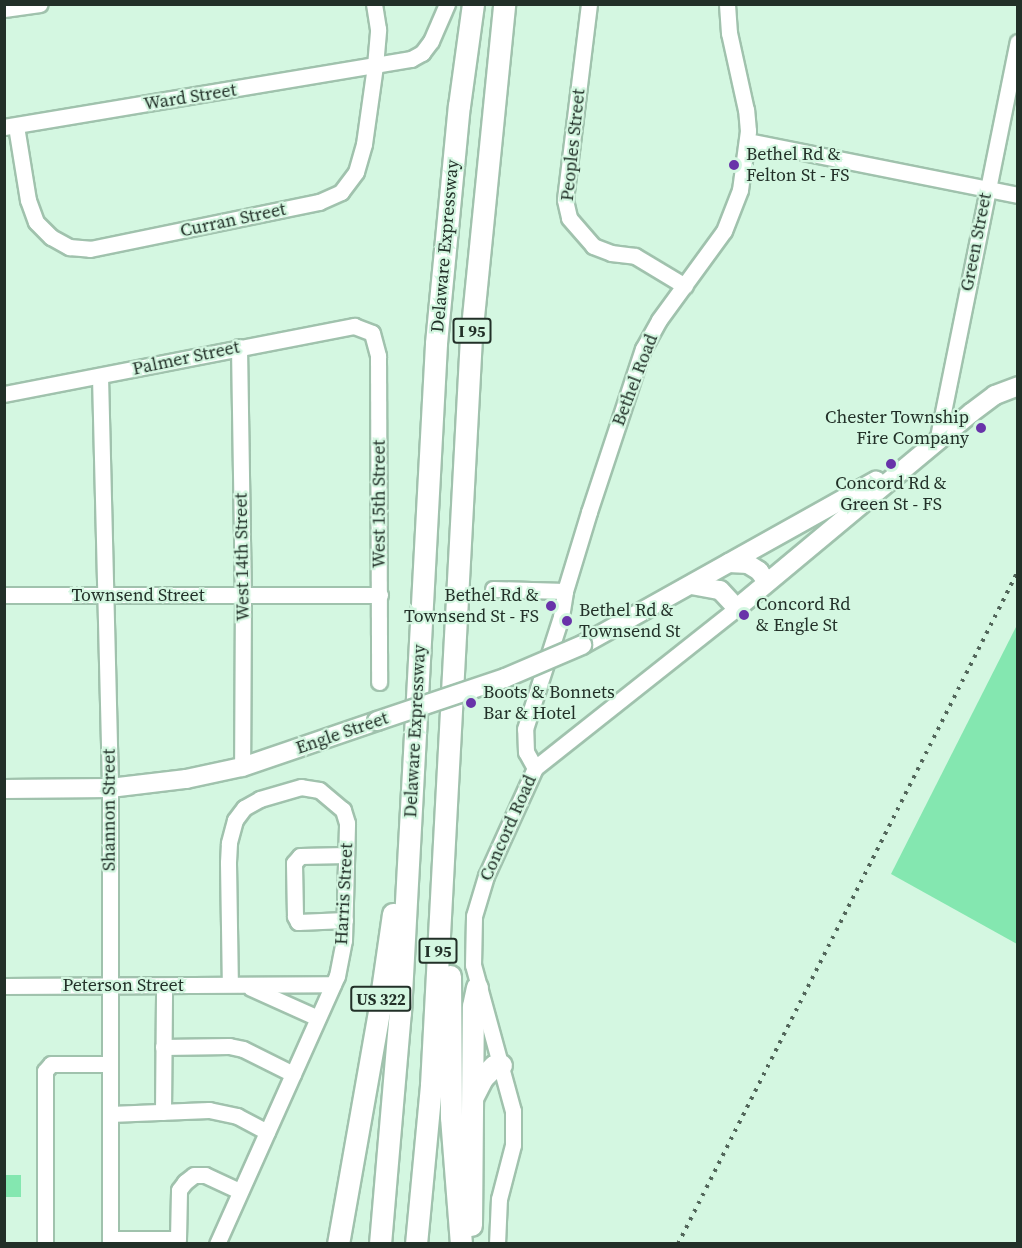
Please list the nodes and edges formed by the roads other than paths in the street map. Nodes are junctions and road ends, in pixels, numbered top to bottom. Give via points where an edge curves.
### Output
1 (40, 4) edge
2 (374, 4) edge
3 (447, 4) edge
4 (473, 4) edge
5 (504, 4) edge
6 (589, 4) edge
7 (727, 4) edge
8 (4, 9) edge
9 (1017, 42) edge
10 (375, 66) junction
11 (10, 127) edge
12 (748, 141) junction
13 (987, 188) junction
14 (1017, 195) edge
15 (685, 286) junction
16 (367, 330) joint
17 (238, 347) junction
18 (100, 376) junction
19 (1017, 386) edge
20 (4, 393) edge
21 (937, 442) junction
22 (911, 462) junction
23 (729, 563) junction
24 (767, 582) junction
25 (692, 585) junction
26 (493, 589) dead end
27 (565, 591) junction
28 (243, 594) junction
29 (4, 595) edge
30 (105, 595) junction
31 (380, 595) junction
32 (737, 608) junction
33 (453, 658) junction
34 (380, 682) dead end
35 (414, 752) junction
36 (242, 767) junction
37 (534, 768) junction
38 (110, 788) junction
39 (4, 789) edge
40 (346, 855) junction
41 (345, 920) junction
42 (236, 984) junction
43 (333, 984) junction
44 (4, 986) edge
45 (109, 986) junction
46 (164, 986) junction
47 (477, 987) junction
48 (318, 1018) junction
49 (163, 1047) junction
50 (110, 1064) junction
51 (501, 1065) junction
52 (293, 1074) junction
53 (472, 1096) junction
54 (163, 1112) junction
55 (110, 1114) junction
56 (267, 1132) junction
57 (240, 1191) junction
58 (110, 1241) edge
59 (45, 1244) edge
60 (217, 1244) edge
61 (338, 1244) edge
62 (380, 1244) edge
63 (416, 1244) edge
64 (461, 1244) edge
65 (471, 1244) edge
66 (497, 1244) edge

1 - 8 street
2 - 10 street, Curran Street via 378,29
3 - 10 street, Ward Street via 422,53
4 - 35 highway, Delaware Expressway / I 95 via 437,332
5 - 33 highway, Delaware Expressway / I 95 via 471,337
6 - 15 street, Peoples Street via 565,200 569,218 593,246 611,254 635,255
7 - 12 street, Bethel Road
9 - 13 street, Green Street
10 - 11 street, Ward Street
10 - 11 street, Curran Street via 359,162 341,192 319,202 90,249 69,247 36,222
12 - 13 street
12 - 15 street, Bethel Road via 734,210 715,246
13 - 14 street
13 - 21 street, Green Street
15 - 27 street, Bethel Road via 643,349
16 - 17 street, Palmer Street via 354,326
16 - 31 street, West 15th Street via 375,339 378,356
17 - 18 street, Palmer Street
17 - 28 street, West 14th Street
18 - 20 street, Palmer Street
18 - 30 street, Shannon Street
19 - 21 main road, Concord Road via 995,395
21 - 22 main road, Concord Road
22 - 23 main road, Engle Street
22 - 24 main road, Concord Road
23 - 24 main road via 748,564
23 - 25 main road, Engle Street
24 - 32 main road, Concord Road
25 - 32 main road via 720,590
25 - 36 main road, Engle Street, bridge via 582,645 505,678
26 - 27 street
27 - 37 street, Bethel Road via 561,617 525,729 526,752
28 - 30 street, Townsend Street
28 - 31 street, Townsend Street
28 - 36 street, West 14th Street
29 - 30 street, Townsend Street
30 - 38 street, Shannon Street
31 - 34 street, West 15th Street
32 - 37 street, Concord Road
33 - 63 highway, Delaware Expressway / I 95 via 431,1073
33 - 64 highway via 457,791 450,930 450,1117
35 - 61 highway, US 322 via 379,1011
35 - 62 highway, Delaware Expressway / I 95 via 400,1013
36 - 38 main road, Engle Street via 176,781
37 - 47 street, Concord Road via 476,905 472,944
38 - 39 main road, Engle Street
38 - 45 street, Shannon Street
40 - 41 street, Harris Street
40 - 41 street via 300,856 294,863 297,922
40 - 42 street, Harris Street via 346,817 319,790 290,789 260,799 239,812 229,843
41 - 43 street, Harris Street
42 - 43 street, Peterson Street
42 - 46 street, Peterson Street
42 - 48 street, Peterson Street
43 - 48 street, Harris Street
44 - 45 street, Peterson Street
45 - 46 street, Peterson Street
45 - 50 street, Shannon Street
46 - 49 street
47 - 51 street, Concord Road
47 - 53 highway via 473,1006
48 - 52 street, Harris Street
49 - 52 street via 229,1046
49 - 54 street
50 - 55 street, Shannon Street
50 - 59 street via 51,1064 45,1071
51 - 53 highway via 494,1066 482,1078
51 - 66 street, Concord Road via 514,1128 499,1199
52 - 56 street, Harris Street
53 - 65 highway
54 - 55 street
54 - 56 street via 220,1112
55 - 58 street, Shannon Street
56 - 57 street, Harris Street
57 - 58 street via 201,1174 188,1179 179,1194 179,1235 175,1240
57 - 60 street, Harris Street

